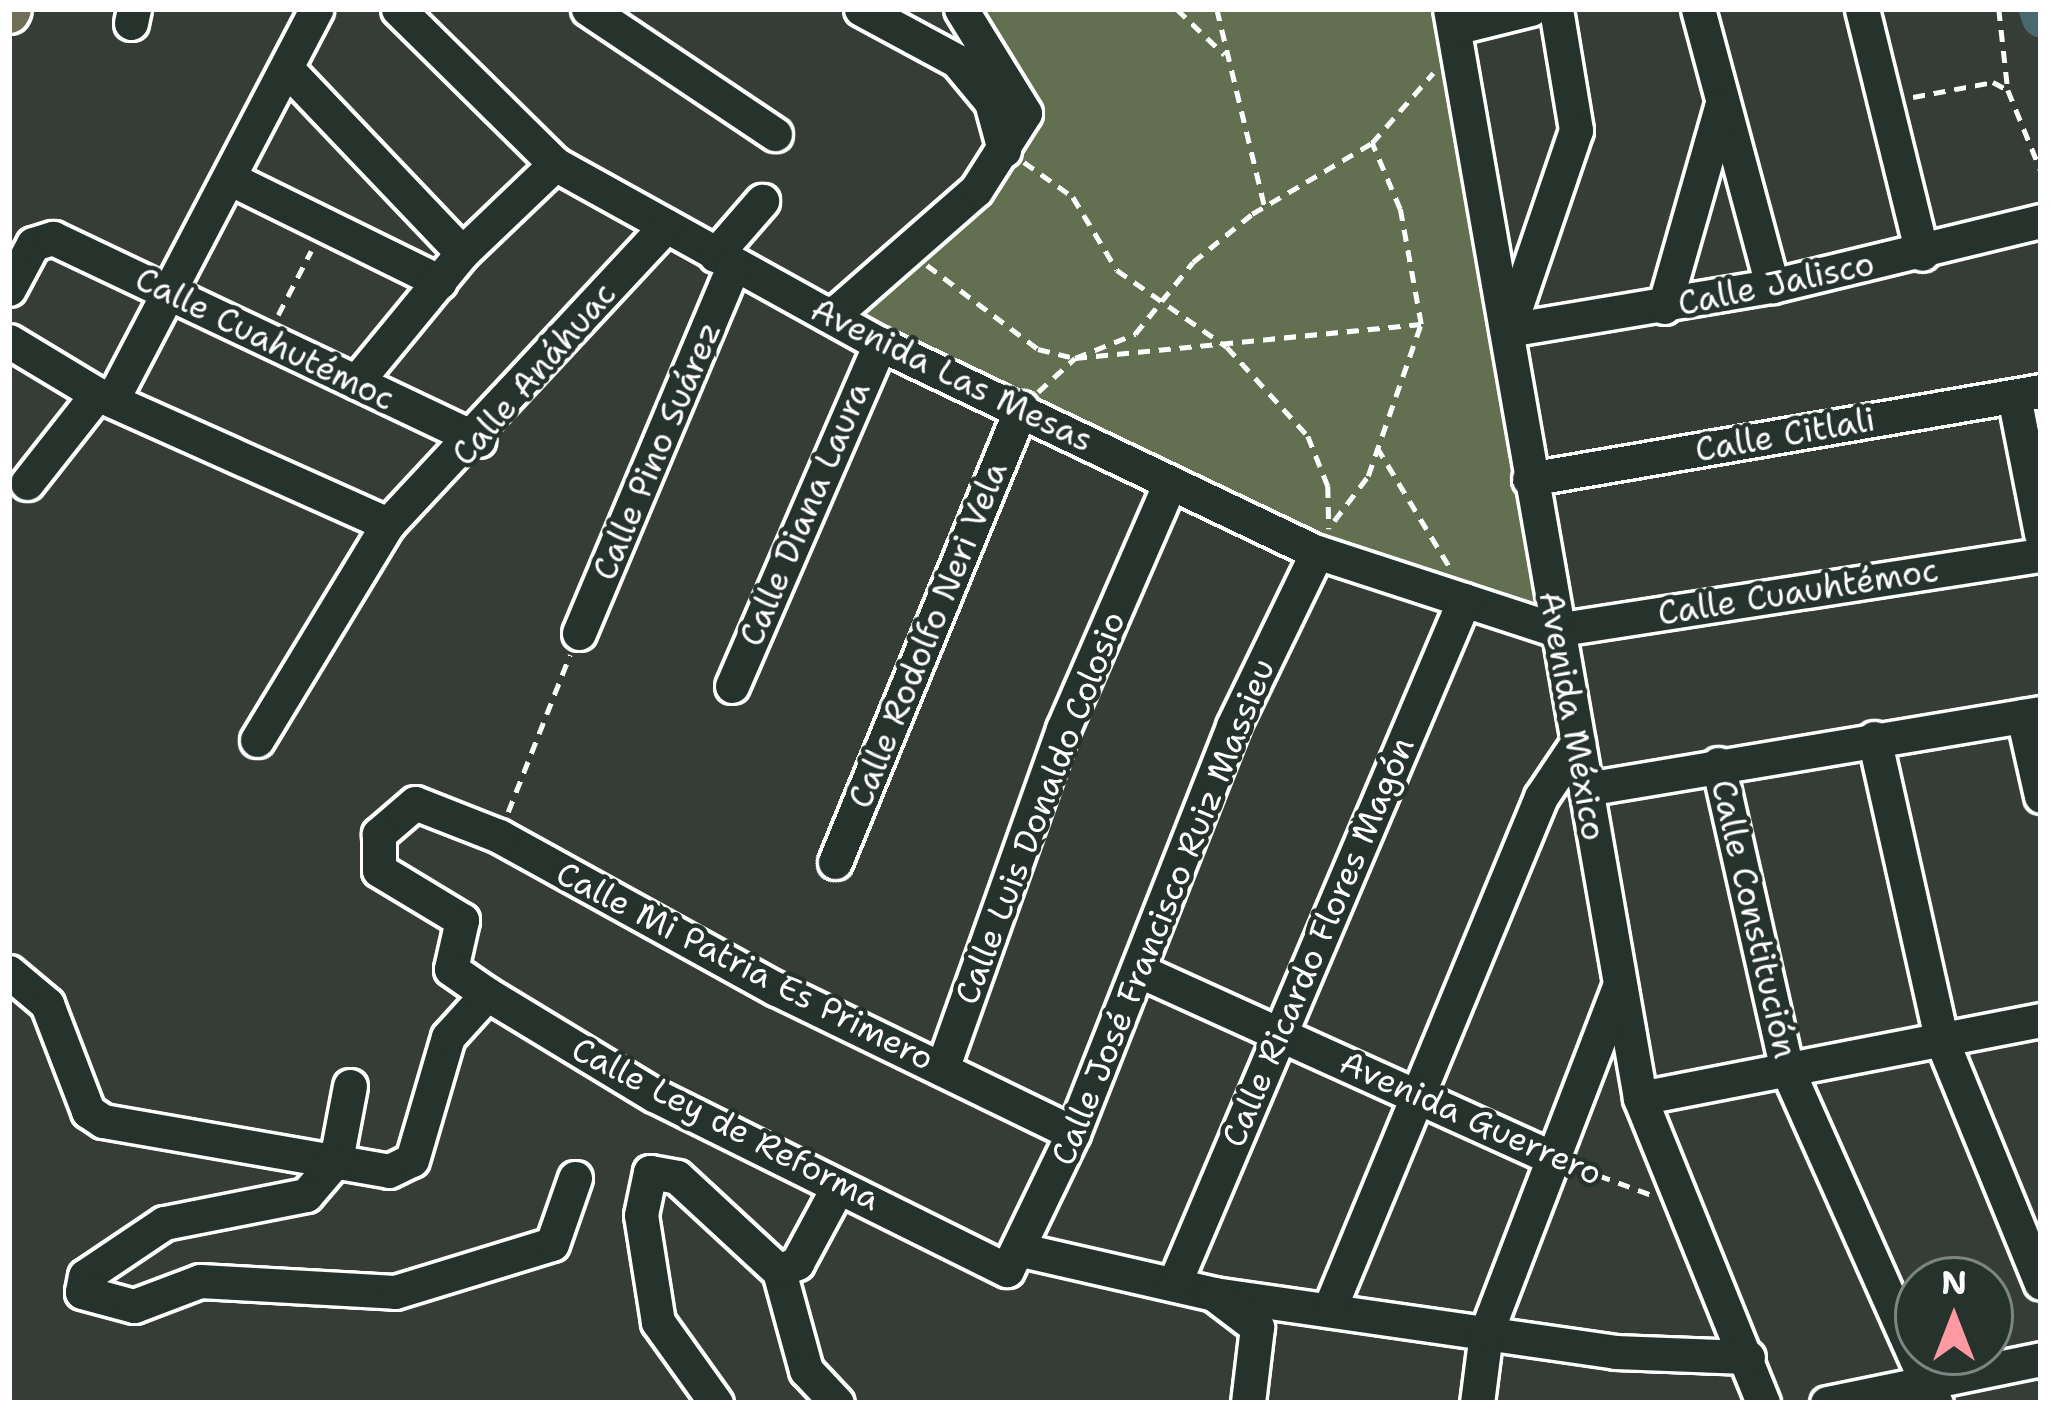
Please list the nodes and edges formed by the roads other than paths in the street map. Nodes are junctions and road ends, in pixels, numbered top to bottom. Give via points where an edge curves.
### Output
1 (316, 9) edge
2 (398, 9) edge
3 (587, 9) edge
4 (862, 9) edge
5 (961, 9) edge
6 (1531, 9) edge
7 (1556, 9) edge
8 (1697, 9) edge
9 (1862, 9) edge
10 (1452, 18) edge
11 (287, 69) junction
12 (1723, 100) junction
13 (775, 134) dead end
14 (1004, 150) junction
15 (555, 164) junction
16 (230, 178) junction
17 (762, 202) dead end
18 (2041, 221) edge
19 (667, 226) junction
20 (65, 244) junction
21 (462, 253) junction
22 (1922, 254) junction
23 (724, 261) junction
24 (440, 282) junction
25 (1772, 286) junction
26 (9, 289) edge
27 (170, 292) junction
28 (9, 302) edge
29 (1664, 307) junction
30 (832, 316) junction
31 (1508, 330) junction
32 (9, 341) edge
33 (880, 344) junction
34 (356, 382) junction
35 (2027, 394) edge
36 (105, 397) junction
37 (1021, 408) junction
38 (478, 440) junction
39 (1528, 479) junction
40 (27, 483) dead end
41 (1170, 483) junction
42 (393, 522) junction
43 (2041, 533) edge
44 (1317, 552) junction
45 (2041, 555) edge
46 (1464, 600) junction
47 (1556, 630) junction
48 (578, 633) road end
49 (732, 686) dead end
50 (2032, 714) edge
51 (1874, 738) junction
52 (256, 740) dead end
53 (1578, 742) junction
54 (1718, 764) junction
55 (1586, 789) junction
56 (2041, 796) edge
57 (835, 862) dead end
58 (451, 969) joint
59 (1138, 970) junction
60 (9, 972) edge
61 (1620, 984) junction
62 (487, 994) junction
63 (2041, 1020) edge
64 (1275, 1031) junction
65 (1942, 1041) junction
66 (942, 1069) junction
67 (1787, 1069) junction
68 (350, 1086) dead end
69 (1417, 1098) junction
70 (1640, 1098) junction
71 (1073, 1133) junction
72 (1552, 1158) junction
73 (334, 1165) junction
74 (575, 1178) dead end
75 (838, 1187) junction
76 (1015, 1260) junction
77 (779, 1271) junction
78 (2041, 1283) edge
79 (1174, 1284) junction
80 (1214, 1294) junction
81 (1331, 1305) junction
82 (1486, 1333) junction
83 (1748, 1357) junction
84 (2041, 1359) edge
85 (1932, 1393) edge
86 (716, 1403) edge
87 (837, 1403) edge
88 (1248, 1403) edge
89 (1477, 1403) edge
90 (1763, 1403) edge
91 (1827, 1403) edge

1 - 11 street
2 - 15 street, Avenida Las Mesas
3 - 13 street
4 - 14 street via 956,61 992,102
5 - 14 street via 1023,100
6 - 10 street
7 - 31 street via 1576,130
8 - 12 street
9 - 22 street
10 - 31 street, Avenida México
11 - 16 street
11 - 21 street
12 - 25 street
12 - 29 street
14 - 30 street
15 - 19 street, Avenida Las Mesas
15 - 21 street
16 - 24 street
16 - 27 street
17 - 23 street, Calle Pino Suárez
18 - 22 street, Calle Jalisco
19 - 23 street, Avenida Las Mesas
19 - 38 street, Calle Anáhuac
20 - 26 street via 33,244
20 - 27 street, Calle Cuahutémoc
20 - 28 street
21 - 24 street
22 - 25 street, Calle Jalisco
23 - 30 street, Avenida Las Mesas
23 - 48 street, Calle Pino Suárez
24 - 34 street
25 - 29 street, Calle Jalisco
27 - 34 street, Calle Cuahutémoc
27 - 36 street
29 - 31 street, Calle Jalisco
30 - 33 street, Avenida Las Mesas
31 - 39 street, Avenida México
32 - 36 street
33 - 37 street, Avenida Las Mesas
33 - 49 street, Calle Diana Laura
34 - 38 street, Calle Cuahutémoc
35 - 39 street, Calle Citlali
35 - 43 street
36 - 40 street
36 - 42 street
37 - 41 street, Avenida Las Mesas
37 - 57 street, Calle Rodolfo Neri Vela
38 - 42 street, Calle Anáhuac
39 - 47 street, Avenida México
41 - 44 street, Avenida Las Mesas
41 - 66 street, Calle Luis Donaldo Colosio via 1063,729
42 - 52 street, Calle Anáhuac
44 - 46 street, Avenida Las Mesas
44 - 59 street, Calle José Francisco Ruiz Massieu via 1233,726
45 - 47 street, Calle Cuauhtémoc
46 - 47 street
46 - 64 street, Calle Ricardo Flores Magón
47 - 53 street, Avenida México
50 - 51 street
50 - 56 street
51 - 54 street
51 - 65 street
53 - 55 street, Avenida México
53 - 69 street via 1541,797
54 - 55 street
54 - 67 street, Calle Constitución
55 - 61 street, Avenida México
58 - 62 street, Calle Ley de Reforma
58 - 66 street, Calle Mi Patria Es Primero via 462,920 372,858 379,834 416,803 499,836
59 - 64 street, Avenida Guerrero
59 - 71 street, Calle José Francisco Ruiz Massieu
60 - 73 street via 47,1004 88,1111 200,1146 221,1162
61 - 70 street, Avenida México
61 - 72 street
62 - 73 street via 448,1037 406,1168
62 - 75 street, Calle Ley de Reforma
63 - 65 street
64 - 69 street, Avenida Guerrero
64 - 79 street, Calle Ricardo Flores Magón
65 - 67 street
65 - 78 street
66 - 71 street, Calle Mi Patria Es Primero
67 - 70 street
67 - 85 street, Calle Constitución
68 - 73 street
69 - 72 street, Avenida Guerrero
69 - 81 street
70 - 83 street, Avenida México via 1675,1204
71 - 76 street, Calle José Francisco Ruiz Massieu
72 - 82 street
73 - 74 street via 306,1195 164,1223 85,1276 82,1292 134,1306 200,1281 394,1292 552,1244
75 - 76 street, Calle Ley de Reforma
75 - 77 street via 797,1263
76 - 79 street, Calle Ley de Reforma
77 - 86 street via 677,1177 650,1172 641,1216 658,1322
77 - 87 street via 806,1370
79 - 80 street, Calle Ley de Reforma
80 - 81 street, Calle Ley de Reforma
80 - 88 street via 1257,1327
81 - 82 street, Calle Ley de Reforma
82 - 83 street, Calle Ley de Reforma
82 - 89 street
83 - 90 street, Avenida México
84 - 85 street
85 - 91 street

